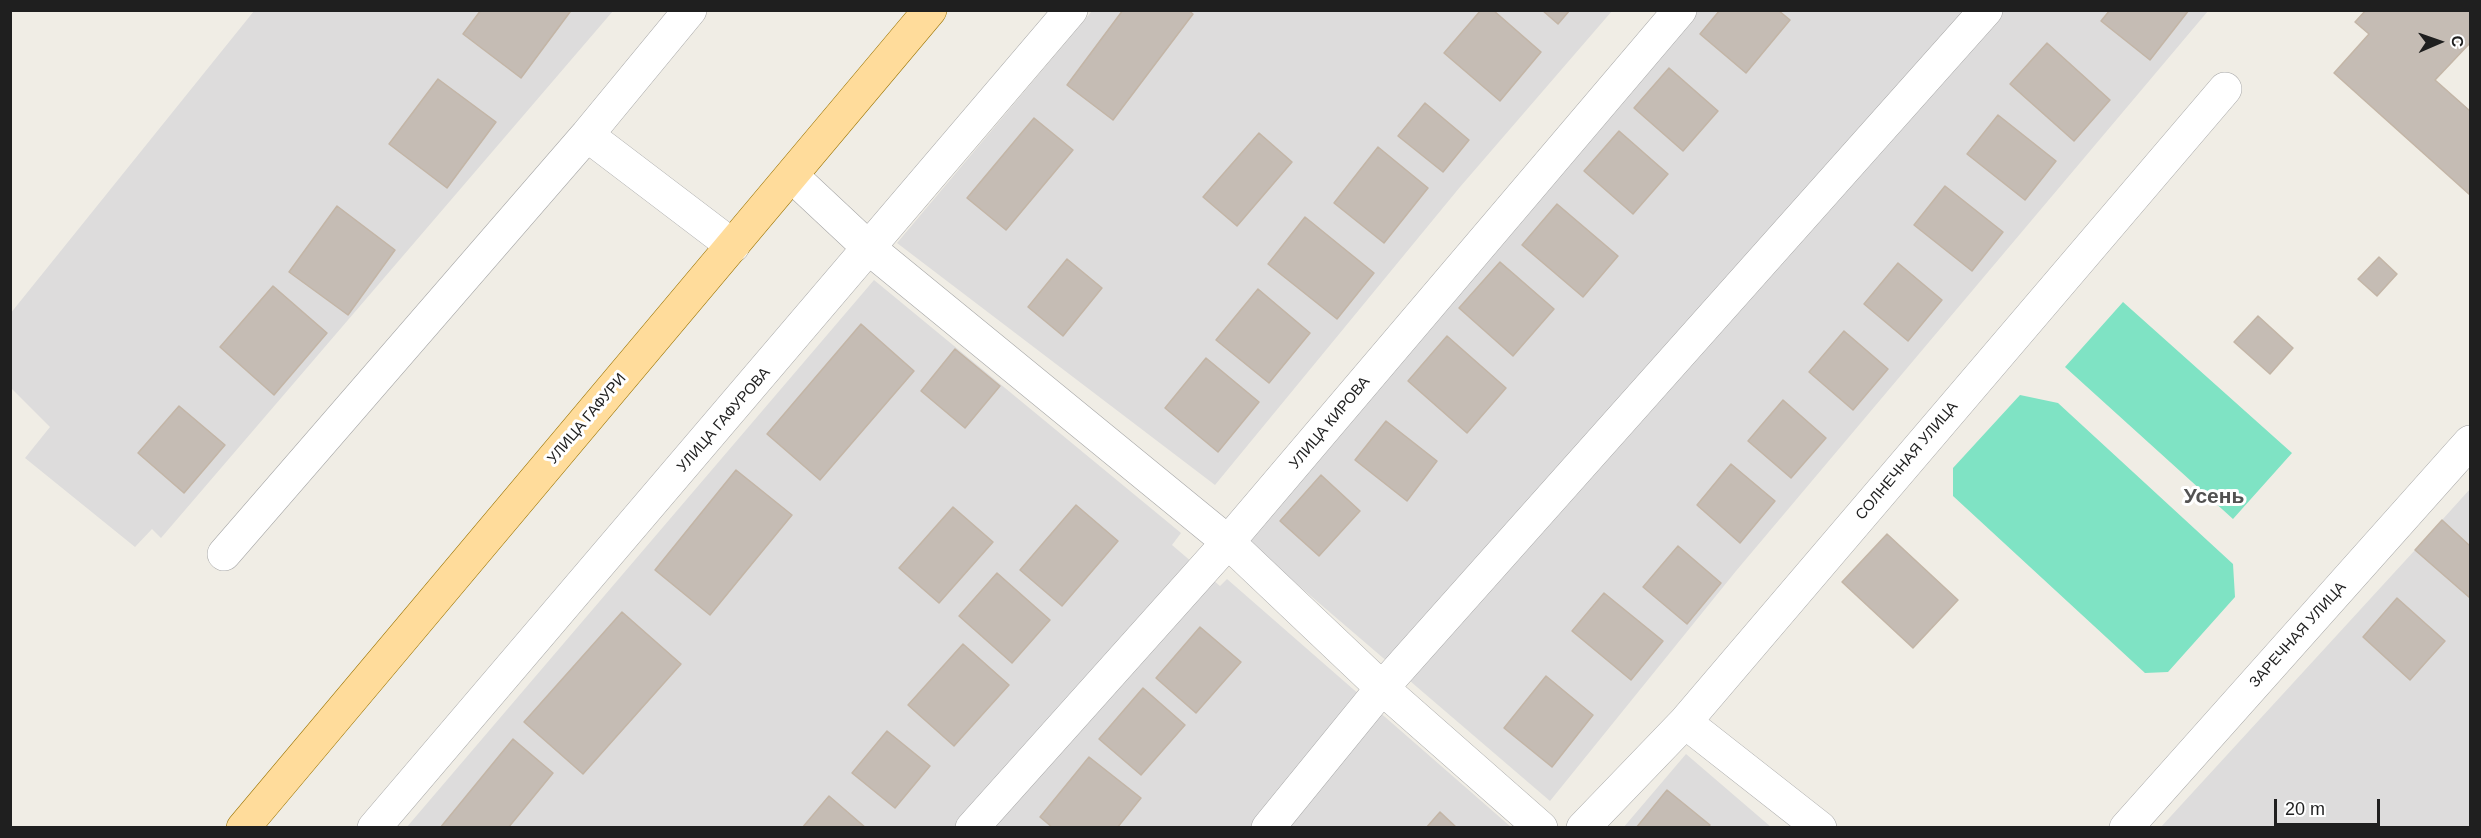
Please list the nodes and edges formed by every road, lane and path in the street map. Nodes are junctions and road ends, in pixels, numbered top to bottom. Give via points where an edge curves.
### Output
1 (690, 10) edge
2 (930, 10) edge
3 (1071, 10) edge
4 (1680, 10) edge
5 (1986, 10) edge
6 (2225, 89) dead end
7 (587, 135) junction
8 (792, 176) junction
9 (733, 246) junction
10 (870, 249) junction
11 (2470, 442) edge
12 (1228, 542) junction
13 (224, 554) dead end
14 (1382, 688) junction
15 (1684, 722) junction
16 (243, 828) edge
17 (374, 828) edge
18 (972, 828) edge
19 (1268, 828) edge
20 (1541, 828) edge
21 (1583, 828) edge
22 (1820, 828) edge
23 (2126, 828) edge

1 - 7 street
2 - 8 main road, УЛИЦА ГАФУРИ
3 - 10 street, УЛИЦА ГАФУРОВА
4 - 12 street, УЛИЦА КИРОВА
5 - 14 street
6 - 15 street, СОЛНЕЧНАЯ УЛИЦА
7 - 9 street
7 - 13 street
8 - 9 main road, УЛИЦА ГАФУРИ
8 - 10 street
9 - 16 main road, УЛИЦА ГАФУРИ
10 - 12 street
10 - 17 street, УЛИЦА ГАФУРОВА
11 - 23 street, ЗАРЕЧНАЯ УЛИЦА
12 - 14 street
12 - 18 street, УЛИЦА КИРОВА
14 - 19 street
14 - 20 street
15 - 21 street, СОЛНЕЧНАЯ УЛИЦА
15 - 22 street

